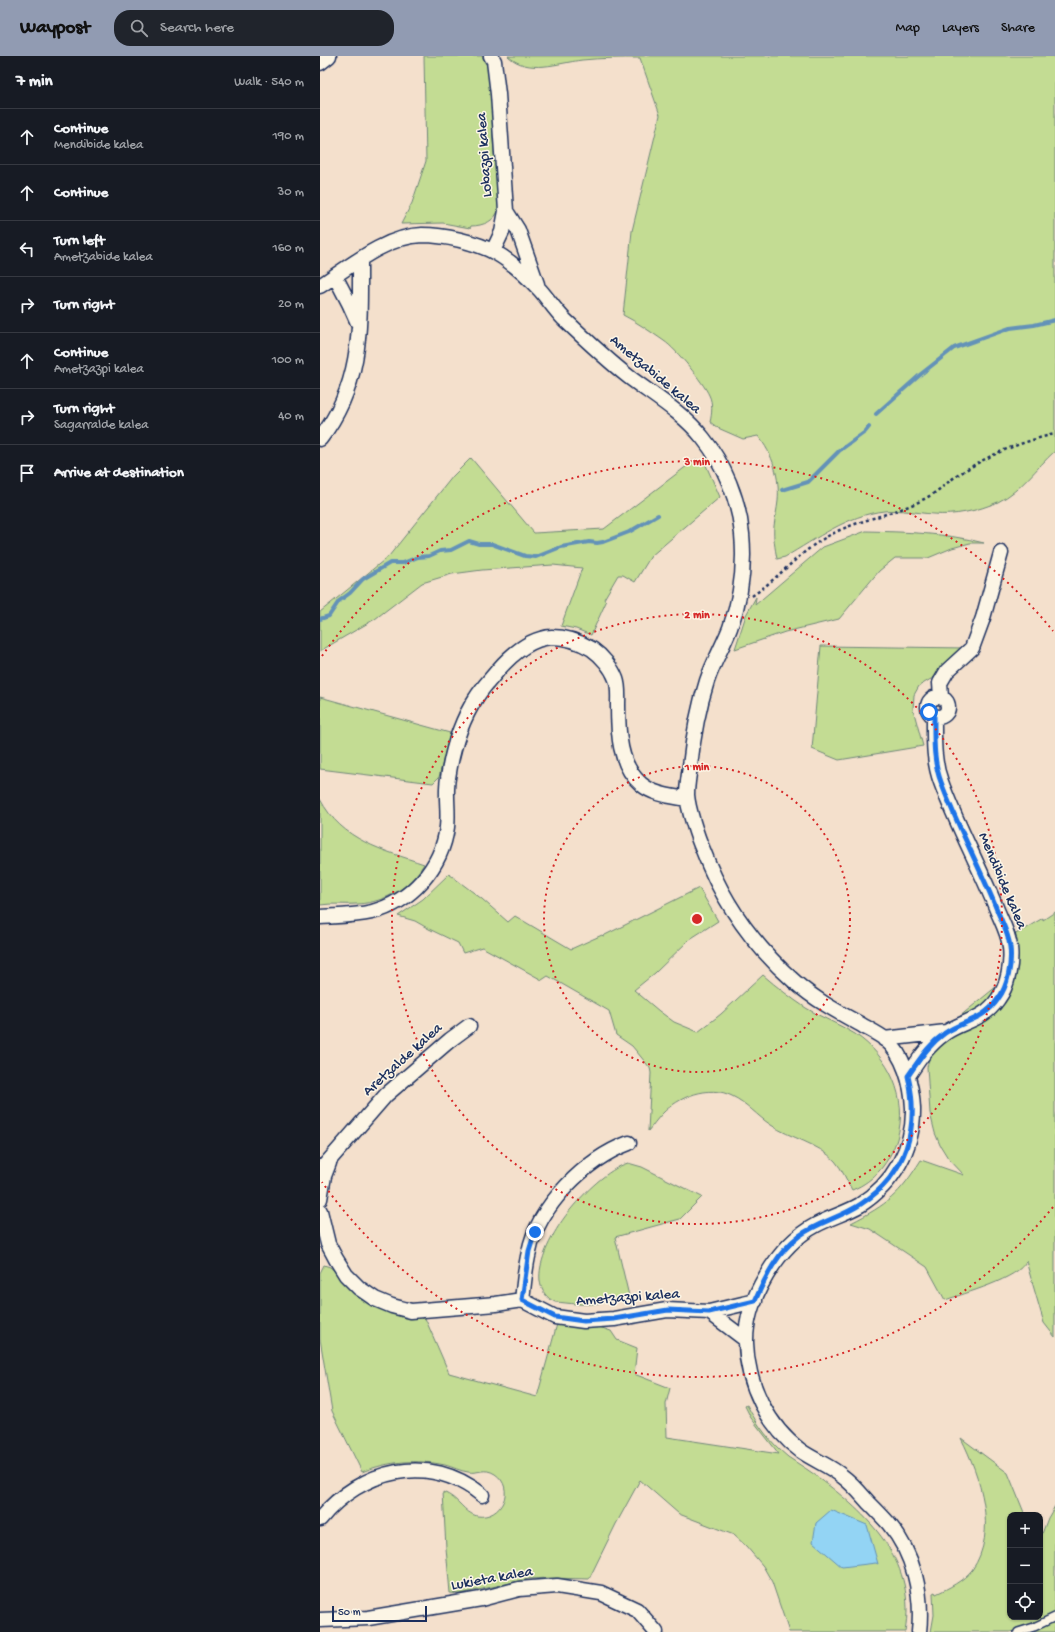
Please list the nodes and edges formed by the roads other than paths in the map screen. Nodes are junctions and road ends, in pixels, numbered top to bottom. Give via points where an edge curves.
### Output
1 (329, 56) edge
2 (491, 56) edge
3 (320, 63) edge
4 (506, 211) junction
5 (493, 251) junction
6 (360, 260) junction
7 (335, 276) junction
8 (320, 286) edge
9 (538, 287) junction
10 (360, 331) junction
11 (320, 440) edge
12 (1001, 553) dead end
13 (687, 799) junction
14 (320, 917) edge
15 (469, 1026) dead end
16 (946, 1032) junction
17 (884, 1039) junction
18 (908, 1076) junction
19 (629, 1144) dead end
20 (331, 1159) junction
21 (320, 1170) edge
22 (320, 1199) edge
23 (320, 1211) edge
24 (522, 1300) junction
25 (755, 1301) junction
26 (709, 1312) junction
27 (746, 1340) junction
28 (482, 1495) dead end
29 (320, 1519) edge
30 (1055, 1617) edge
31 (320, 1620) edge
32 (656, 1632) edge
33 (919, 1632) edge
34 (1018, 1632) edge

1 - 3 street
2 - 4 street, Lobazpi kalea via 494,61 498,94
4 - 5 street, Lobazpi kalea via 502,232
4 - 9 street via 518,230
5 - 6 street, Ametzabide kalea via 463,241 418,235 386,244
5 - 9 street, Ametzabide kalea via 510,262
6 - 7 street, Ametzabide kalea
6 - 10 street
7 - 8 street, Ametzabide kalea
7 - 10 street
9 - 13 street, Ametzabide kalea via 559,315 615,365 681,414 703,439 721,466 734,497 742,529 744,562 740,595 730,628 707,681 694,736
10 - 11 street via 355,366 344,399
12 - 16 street, Mendibide kalea via 972,648 947,671 940,683 941,697 934,697 927,709 934,717 934,748 940,781 988,886 1010,946 1010,966 999,999 983,1015
13 - 14 street via 650,790 629,770 621,746 616,679 604,660 585,645 574,641 563,638 540,639 521,648 504,664 475,700 457,738 447,779 447,826 439,854 417,888 388,907 366,913
13 - 17 street, Ametzabide kalea via 703,850 727,901 759,947 798,985
15 - 20 street, Aretzalde kalea via 386,1095
16 - 17 street
16 - 18 street via 926,1048
17 - 18 street via 893,1048
18 - 25 street via 913,1107 912,1127 908,1144 890,1179 877,1193 861,1204 817,1224 798,1237 783,1251 769,1270
19 - 24 street via 602,1156 575,1177 550,1207 535,1232 529,1251
20 - 21 street, Aretzalde kalea
20 - 22 street, Aretzalde kalea via 324,1176
23 - 24 street via 328,1244 346,1275 359,1288 386,1304 411,1311
24 - 26 street, Ametzazpi kalea via 555,1317 584,1321 668,1310
25 - 26 street, Ametzazpi kalea
25 - 27 street
26 - 27 street
27 - 33 street via 749,1369 756,1391 767,1413 781,1432 799,1449 845,1478 891,1525 904,1546 913,1567 919,1592
28 - 29 street via 472,1487 441,1474 401,1471 363,1483 336,1502
30 - 34 lane
31 - 32 street, Lukieta kalea via 368,1618 482,1599 519,1589 557,1586 602,1593 637,1610

